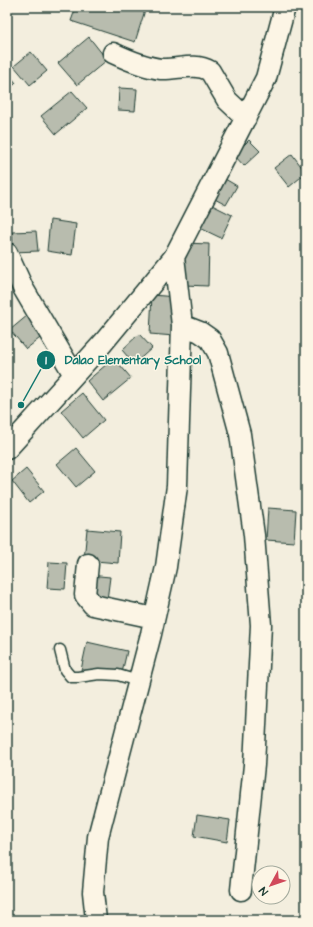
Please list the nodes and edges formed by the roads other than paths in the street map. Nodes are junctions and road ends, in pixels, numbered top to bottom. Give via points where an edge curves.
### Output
1 (285, 7) edge
2 (113, 53) dead end
3 (246, 118) junction
4 (7, 253) edge
5 (174, 257) junction
6 (182, 325) junction
7 (74, 375) junction
8 (7, 449) edge
9 (88, 564) dead end
10 (154, 618) junction
11 (60, 650) dead end
12 (138, 681) junction
13 (241, 890) dead end
14 (96, 920) edge

1 - 3 street via 266,78
2 - 3 street via 162,69 199,66 206,68 227,100
3 - 5 street
4 - 7 street via 23,288
5 - 6 street
5 - 7 street
6 - 10 street via 177,486 166,566
6 - 13 street via 210,339 218,353 240,434 254,535 261,625 254,765
7 - 8 street
9 - 10 street via 86,594 93,605
10 - 12 street
11 - 12 lane via 65,670 71,676 118,675
12 - 14 street via 98,837 93,892

